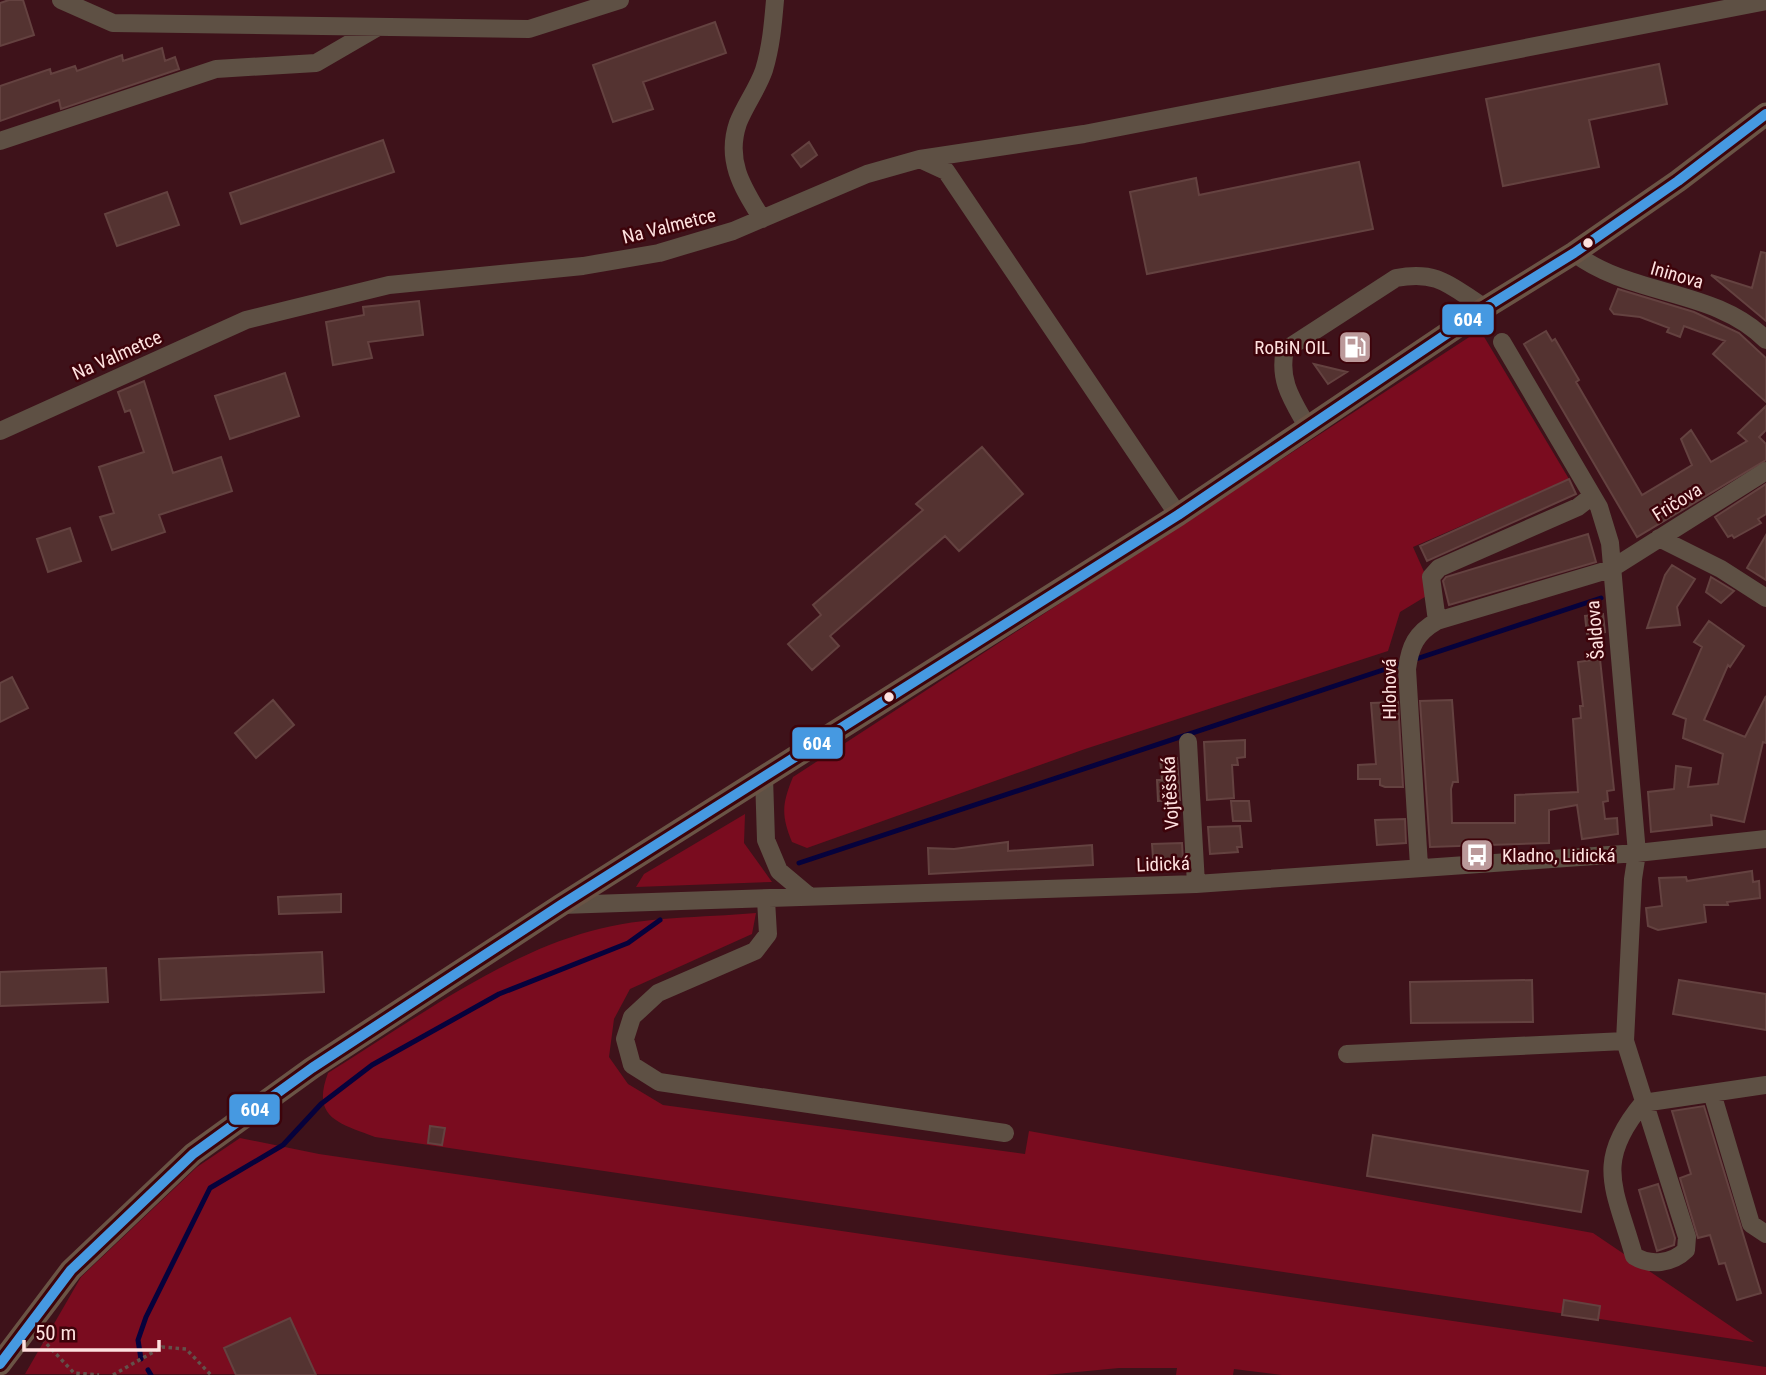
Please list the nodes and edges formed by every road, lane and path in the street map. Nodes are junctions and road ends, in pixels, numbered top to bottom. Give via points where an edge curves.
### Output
1 (61, 0) edge
2 (620, 0) edge
3 (775, 0) edge
4 (1766, 1) edge
5 (378, 27) junction
6 (1766, 114) edge
7 (0, 141) edge
8 (920, 159) junction
9 (762, 219) junction
10 (1574, 253) junction
11 (1485, 308) junction
12 (1766, 340) edge
13 (1503, 342) dead end
14 (1308, 428) junction
15 (0, 431) edge
16 (1766, 471) edge
17 (1592, 496) junction
18 (1178, 515) junction
19 (1659, 538) junction
20 (1611, 569) junction
21 (1766, 598) edge
22 (1437, 621) junction
23 (1188, 743) dead end
24 (764, 777) junction
25 (1766, 838) edge
26 (1637, 853) junction
27 (1419, 866) junction
28 (1196, 884) junction
29 (810, 897) junction
30 (766, 900) junction
31 (561, 905) junction
32 (1625, 1041) junction
33 (1347, 1054) dead end
34 (1766, 1085) edge
35 (1712, 1093) junction
36 (1643, 1102) junction
37 (1005, 1133) dead end
38 (1766, 1234) edge
39 (29, 1324) junction
40 (0, 1364) edge
41 (99, 1375) edge
42 (113, 1375) edge
43 (211, 1375) edge

1 - 5 street via 113,23
2 - 5 street via 528,29
3 - 9 street via 764,72 738,125 734,146 740,183
4 - 8 street, Na Valmetce via 1084,134
5 - 7 street via 316,63 216,69
6 - 10 main road
8 - 9 street, Na Valmetce via 867,174
8 - 18 street via 946,171
9 - 15 street, Na Valmetce via 659,253 583,266 389,285 246,320
10 - 11 main road
10 - 12 street, Ininova via 1594,269 1629,283 1720,309 1753,326
11 - 14 main road
11 - 14 street via 1435,276 1396,278 1286,350 1281,368 1285,386
13 - 17 street, Šaldova
14 - 18 main road
16 - 19 street, Fričova
17 - 20 street, Šaldova via 1610,543
17 - 22 street via 1578,507 1439,568 1431,577
18 - 24 main road
19 - 20 street, Fričova
19 - 21 street
20 - 22 street, Hlohová
20 - 26 street, Šaldova
22 - 27 street, Hlohová via 1423,629 1410,650 1407,669
23 - 28 street, Vojtěšská
24 - 29 street via 766,840 779,871
24 - 31 main road
25 - 26 street, Lidická
26 - 27 street, Lidická
26 - 32 street, Šaldova
27 - 28 street, Lidická
28 - 29 street, Lidická
29 - 30 street, Lidická
30 - 31 street, Lidická
30 - 37 street via 768,934 755,951 658,993 632,1017 625,1038 632,1065 659,1082
31 - 39 main road via 312,1068 193,1154 71,1270
32 - 33 street
32 - 36 street, Šaldova
34 - 35 street
35 - 36 street
35 - 38 street via 1751,1224
36 - 36 street, Šaldova via 1628,1122 1610,1162 1634,1256 1656,1263 1680,1256 1686,1250 1687,1237
39 - 40 main road
39 - 41 path via 74,1373
42 - 43 path via 162,1347 186,1349

